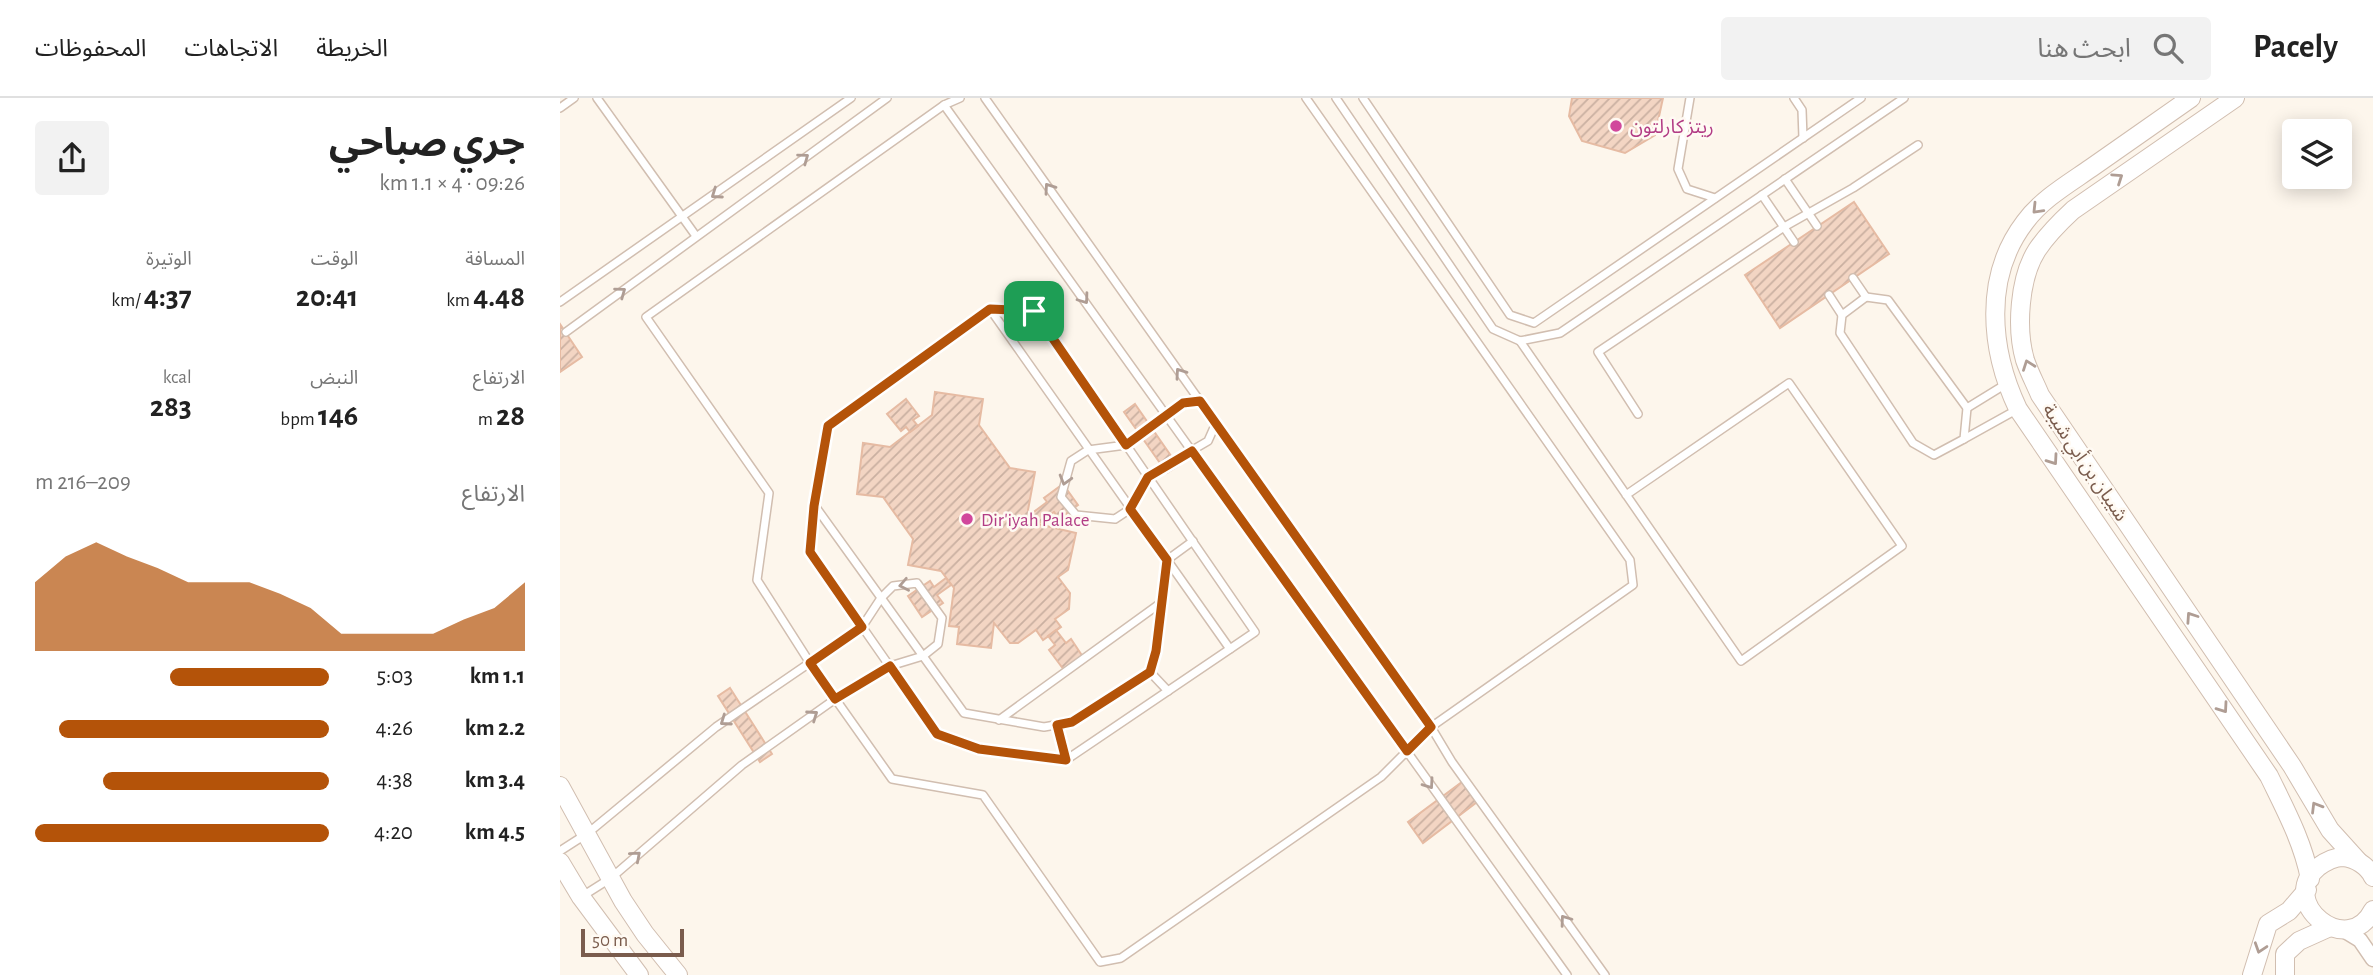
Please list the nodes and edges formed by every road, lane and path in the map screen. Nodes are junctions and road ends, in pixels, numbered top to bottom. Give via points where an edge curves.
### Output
1 (574, 98) edge
2 (597, 98) edge
3 (851, 98) edge
4 (887, 98) edge
5 (960, 98) edge
6 (985, 98) edge
7 (1306, 98) edge
8 (1336, 98) edge
9 (1363, 98) edge
10 (1690, 98) edge
11 (1794, 98) edge
12 (1861, 98) edge
13 (1903, 98) edge
14 (2192, 98) edge
15 (2235, 98) edge
16 (944, 104) junction
17 (560, 108) edge
18 (1803, 138) junction
19 (1918, 145) dead end
20 (1785, 179) junction
21 (1762, 195) junction
22 (1715, 198) junction
23 (1808, 212) junction
24 (683, 218) junction
25 (1817, 226) dead end
26 (1784, 227) junction
27 (696, 236) junction
28 (1794, 242) dead end
29 (1853, 278) dead end
30 (1829, 295) dead end
31 (1866, 297) junction
32 (560, 302) edge
33 (990, 309) junction
34 (1842, 315) junction
35 (566, 332) dead end
36 (1520, 341) junction
37 (2006, 384) junction
38 (1200, 401) junction
39 (1967, 408) junction
40 (2018, 409) junction
41 (1638, 414) dead end
42 (1166, 416) junction
43 (1216, 424) junction
44 (1964, 439) junction
45 (1126, 445) junction
46 (1088, 450) junction
47 (1192, 451) junction
48 (1148, 477) junction
49 (1626, 495) junction
50 (814, 506) junction
51 (1130, 509) junction
52 (1193, 541) junction
53 (1167, 560) junction
54 (881, 598) junction
55 (1162, 602) junction
56 (862, 627) junction
57 (1230, 649) junction
58 (923, 656) junction
59 (810, 663) junction
60 (890, 666) junction
61 (1150, 672) junction
62 (1168, 691) junction
63 (835, 699) junction
64 (999, 720) junction
65 (1057, 725) junction
66 (1431, 727) junction
67 (1407, 751) junction
68 (1066, 760) junction
69 (560, 786) edge
70 (588, 833) junction
71 (560, 851) edge
72 (2358, 861) junction
73 (560, 862) edge
74 (2373, 877) edge
75 (611, 878) junction
76 (2309, 884) junction
77 (581, 897) junction
78 (2373, 910) edge
79 (2336, 928) junction
80 (2373, 959) edge
81 (639, 975) edge
82 (678, 975) edge
83 (1567, 975) edge
84 (1605, 975) edge
85 (2252, 975) edge
86 (2286, 975) edge

1 - 17 lane
2 - 24 lane
3 -> 24 lane
27 -> 4 lane
5 - 16 lane
38 -> 6 lane
7 - 66 lane via 1630,559 1633,585
8 - 36 lane via 1493,328
9 - 22 lane via 1510,315 1534,323
10 - 22 lane via 1678,169 1688,189
11 - 18 lane via 1802,110
12 - 18 lane
13 - 20 lane
14 -> 37 street, شيبان بن أبي شيبة via 2046,199 2025,221 2009,248 1994,313
72 -> 15 street, شيبان بن أبي شيبة via 2330,830 2292,766 2040,394 2023,348 2024,277 2036,251 2073,210
16 -> 42 lane
16 - 59 lane via 646,317 769,493 757,580
18 - 22 lane
19 - 23 lane
20 - 21 lane
20 - 23 lane
21 - 26 lane
21 - 36 lane via 1560,333
23 - 25 lane
23 - 26 lane
24 - 27 lane
24 - 32 lane
26 - 28 lane
26 - 41 lane via 1598,352
35 -> 27 lane
29 - 31 lane
30 - 34 lane
31 - 34 lane
31 - 39 lane via 1888,300
33 - 45 lane via 1034,311
33 - 46 lane
33 - 50 lane via 828,426
34 - 44 lane via 1840,333 1913,443 1934,455
36 - 49 lane
37 - 39 lane
37 - 40 street, شيبان بن أبي شيبة
38 - 42 lane via 1183,403
38 - 43 lane
39 - 44 lane
40 - 44 lane
40 -> 76 street, شيبان بن أبي شيبة via 2269,776 2306,861
42 - 45 lane
42 - 47 lane
43 - 47 lane via 1208,441
43 - 66 lane
45 - 46 lane
45 - 48 lane
46 - 51 lane
46 -> 51 lane via 1071,461 1060,497 1076,515 1115,519
47 - 48 lane
47 - 67 lane
48 - 51 lane
48 - 52 lane
49 - 49 lane via 1741,661 1902,546 1788,383
50 - 54 lane
50 - 56 lane via 810,552
51 - 53 lane
52 - 53 lane
52 - 57 lane via 1255,632
53 - 55 lane
53 - 57 lane
54 - 56 lane
54 - 58 lane
58 -> 54 lane via 938,643 942,618 917,583 893,586
55 - 61 lane
55 - 64 lane
56 - 59 lane
56 - 60 lane
57 - 62 lane
58 - 60 lane
58 - 64 lane via 964,713
59 - 63 lane
59 -> 70 lane via 716,727
60 - 63 lane
60 - 68 lane via 937,734 979,749
61 - 62 lane
61 - 65 lane via 1072,722
62 - 68 lane
63 - 67 lane via 892,779 982,795 1100,962 1121,958 1381,777
75 -> 63 lane via 743,765
64 - 65 lane
65 - 68 lane
66 - 67 lane
84 -> 66 lane
67 -> 83 lane
69 - 70 street
70 - 71 lane
70 - 75 street
72 - 74 street, شيبان بن أبي شيبة
72 - 76 street via 2342,857 2326,861 2314,871
73 - 77 street
75 - 77 lane
75 - 82 street via 645,934
76 - 79 street, شيبان بن أبي شيبة via 2307,901 2314,916
76 -> 85 street via 2289,911 2268,924
77 - 81 street
78 - 79 street via 2358,926
79 - 80 street via 2360,940
79 - 86 street via 2299,941 2285,954

